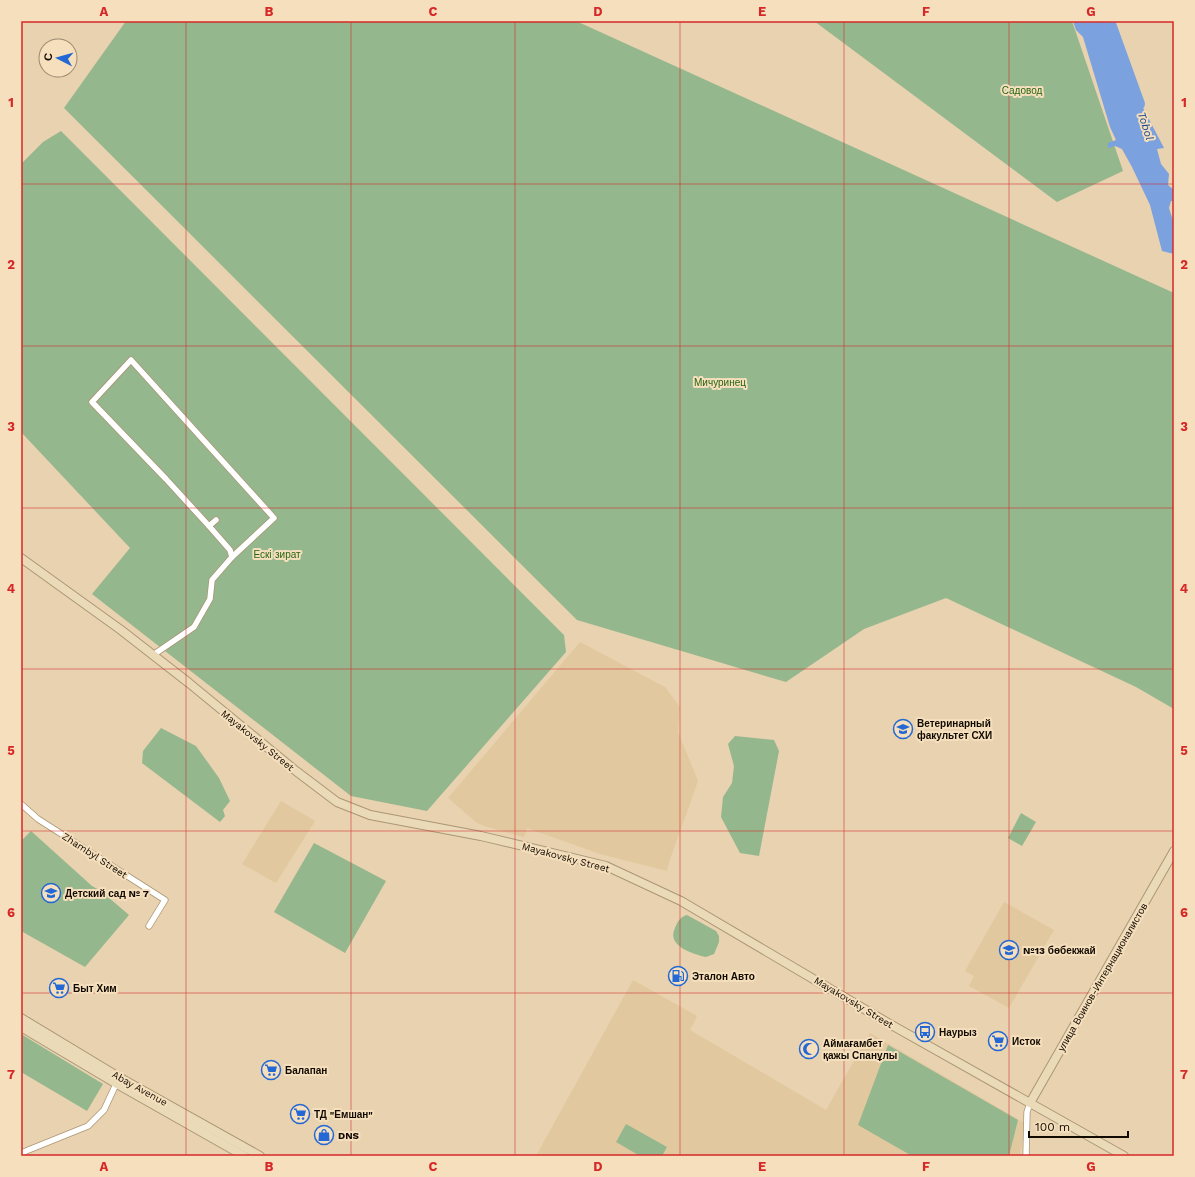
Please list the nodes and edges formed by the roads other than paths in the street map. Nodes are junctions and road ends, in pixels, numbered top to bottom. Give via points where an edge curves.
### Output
1 (216, 520) dead end
2 (209, 526) junction
3 (232, 557) junction
4 (21, 558) edge
5 (153, 655) junction
6 (21, 804) edge
7 (1174, 851) edge
8 (149, 926) dead end
9 (21, 1018) edge
10 (21, 1027) edge
11 (117, 1080) junction
12 (1030, 1103) junction
13 (21, 1153) edge
14 (244, 1156) edge
15 (260, 1156) edge
16 (1026, 1156) edge
17 (1124, 1156) edge

1 - 2 street
2 - 3 street via 230,550
2 - 3 street via 92,402 131,360 274,518
3 - 5 street via 212,580 210,599 194,627
4 - 5 main road, Mayakovsky Street
5 - 12 main road, Mayakovsky Street via 337,802 370,815 481,836 606,866 681,900 888,1023
6 - 8 street, Zhambyl Street via 38,818 165,900
7 - 12 main road, улица Воинов-Интернационалистов
9 - 11 main road, Abay Avenue
10 - 11 main road, Abay Avenue
11 - 13 street via 104,1110 88,1126
11 - 14 main road, Abay Avenue
11 - 15 main road, Abay Avenue
12 - 16 street via 1027,1112
12 - 17 main road, Mayakovsky Street

